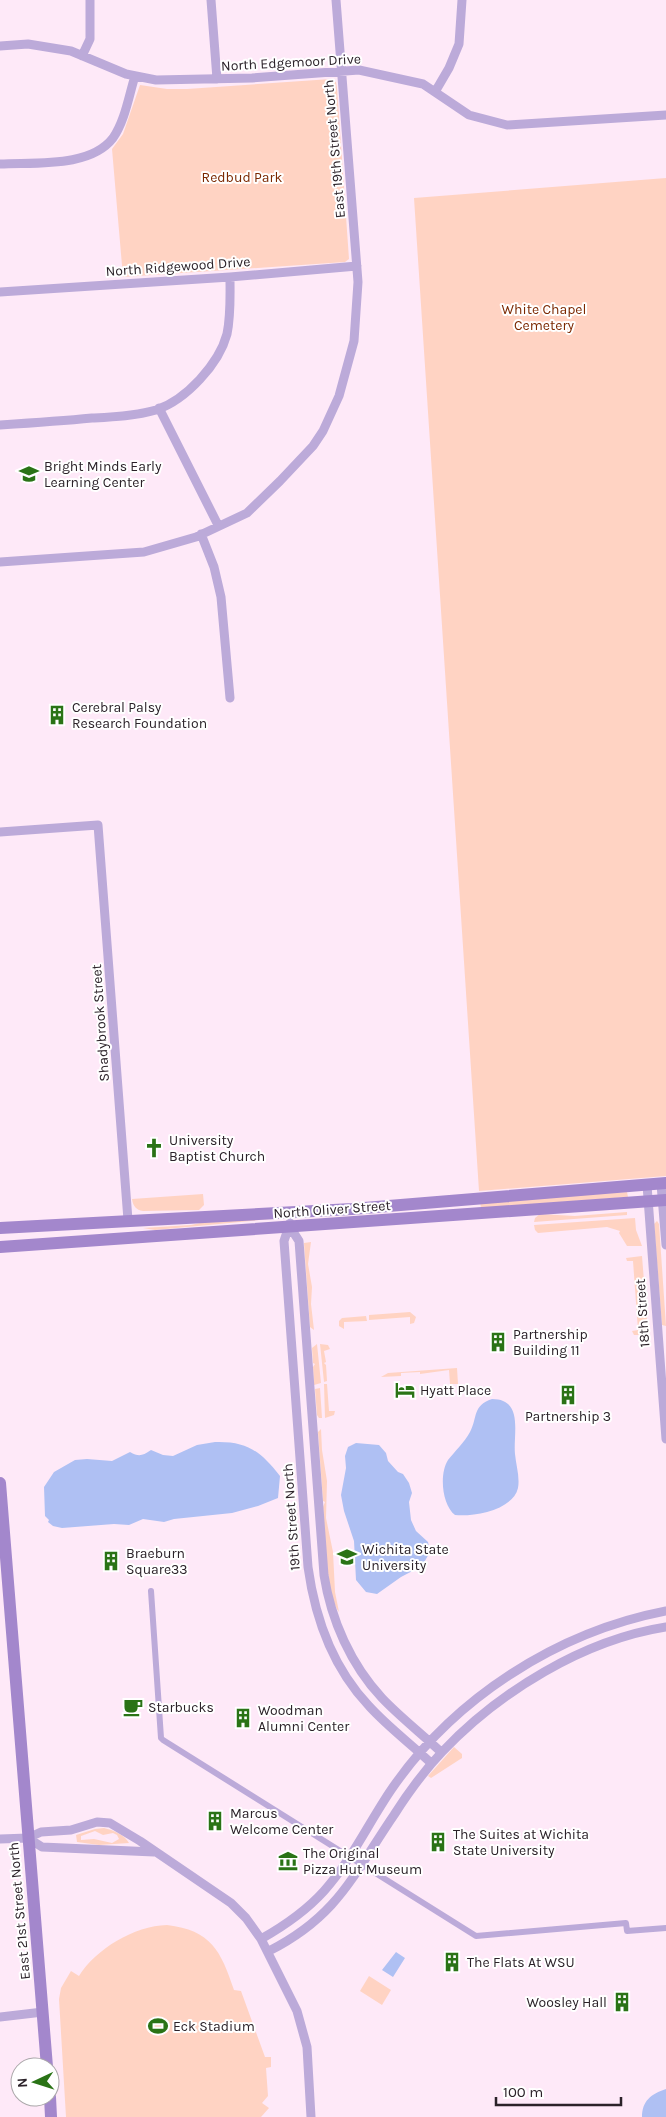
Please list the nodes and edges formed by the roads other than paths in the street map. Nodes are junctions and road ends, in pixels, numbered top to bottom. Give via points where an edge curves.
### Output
1 (90, 0) edge
2 (211, 0) edge
3 (336, 0) edge
4 (462, 0) edge
5 (0, 46) edge
6 (82, 56) junction
7 (342, 72) junction
8 (135, 76) junction
9 (217, 79) junction
10 (435, 92) junction
11 (666, 115) edge
12 (0, 164) edge
13 (357, 266) junction
14 (230, 277) junction
15 (0, 292) edge
16 (159, 408) junction
17 (0, 425) edge
18 (218, 525) junction
19 (201, 534) junction
20 (0, 562) edge
21 (230, 698) dead end
22 (0, 832) edge
23 (664, 1183) edge
24 (646, 1185) junction
25 (664, 1200) edge
26 (648, 1201) junction
27 (289, 1211) junction
28 (128, 1220) junction
29 (290, 1227) junction
30 (0, 1228) edge
31 (666, 1245) edge
32 (0, 1248) edge
33 (666, 1439) edge
34 (0, 1483) edge
35 (1, 1497) edge
36 (151, 1591) dead end
37 (666, 1611) edge
38 (6, 1622) edge
39 (666, 1627) edge
40 (431, 1742) junction
41 (441, 1752) junction
42 (421, 1753) junction
43 (432, 1763) junction
44 (28, 1838) junction
45 (0, 1840) edge
46 (154, 1852) junction
47 (349, 1857) junction
48 (362, 1865) junction
49 (666, 1928) edge
50 (261, 1939) junction
51 (269, 1951) junction
52 (43, 2012) junction
53 (0, 2016) edge
54 (46, 2057) edge
55 (311, 2117) edge

1 - 6 street via 90,39
2 - 9 street
3 - 7 street, East 19th Street North
4 - 10 street via 459,44
5 - 6 street, North Edgemoor Drive via 28,44
6 - 8 street, North Edgemoor Drive
7 - 9 street, North Edgemoor Drive
7 - 10 street, North Edgemoor Drive via 359,70 423,84
7 - 13 street, East 19th Street North
8 - 9 street, North Edgemoor Drive via 156,80
8 - 12 street via 122,120 114,137 102,150 76,160
10 - 11 street, North Edgemoor Drive via 469,115 506,125
13 - 14 street, North Ridgewood Drive
13 - 18 street, East 19th Street North via 354,341 339,396 323,431 280,482 246,513
14 - 15 street, North Ridgewood Drive
14 - 16 street via 231,309 221,350 211,368 196,384
16 - 17 street via 115,417
16 - 18 street
18 - 19 street, East 19th Street North
19 - 20 street, East 19th Street North via 144,552
19 - 21 street via 221,597
22 - 28 street, Shadybrook Street via 98,825
23 - 24 main road, North Oliver Street
23 - 25 street
24 - 26 street, 18th Street
24 - 27 main road, North Oliver Street via 352,1209
25 - 26 main road, North Oliver Street
25 - 31 street
26 - 29 main road, North Oliver Street
26 - 33 street, 18th Street
27 - 28 main road, North Oliver Street
27 - 29 street, 19th Street North
28 - 30 main road, North Oliver Street
29 - 32 main road, North Oliver Street
29 - 40 street, 19th Street North via 299,1241 328,1598 344,1640 363,1675 383,1699
29 - 42 street, 19th Street North via 284,1242 308,1567 315,1607 330,1649 360,1696
34 - 35 main road, East 21st Street North
35 - 38 main road, East 21st Street North
36 - 47 street via 161,1738
37 - 40 street via 625,1621 546,1653 486,1691
38 - 44 main road, East 21st Street North
39 - 41 street via 602,1645 544,1672 491,1707
40 - 41 street, 19th Street North
40 - 42 street
41 - 43 street
42 - 43 street, 19th Street North
42 - 47 street via 391,1790
43 - 48 street via 393,1815
44 - 45 street
44 - 46 street via 42,1847
44 - 46 street via 41,1832 66,1831 105,1822 120,1828
44 - 52 main road, East 21st Street North
46 - 50 street via 225,1899 246,1918
47 - 48 street
47 - 50 street via 332,1883 308,1908
48 - 49 street via 476,1936 626,1923 627,1931
48 - 51 street via 319,1920
50 - 51 street
51 - 55 street via 304,2032
52 - 53 street
52 - 54 main road, East 21st Street North

